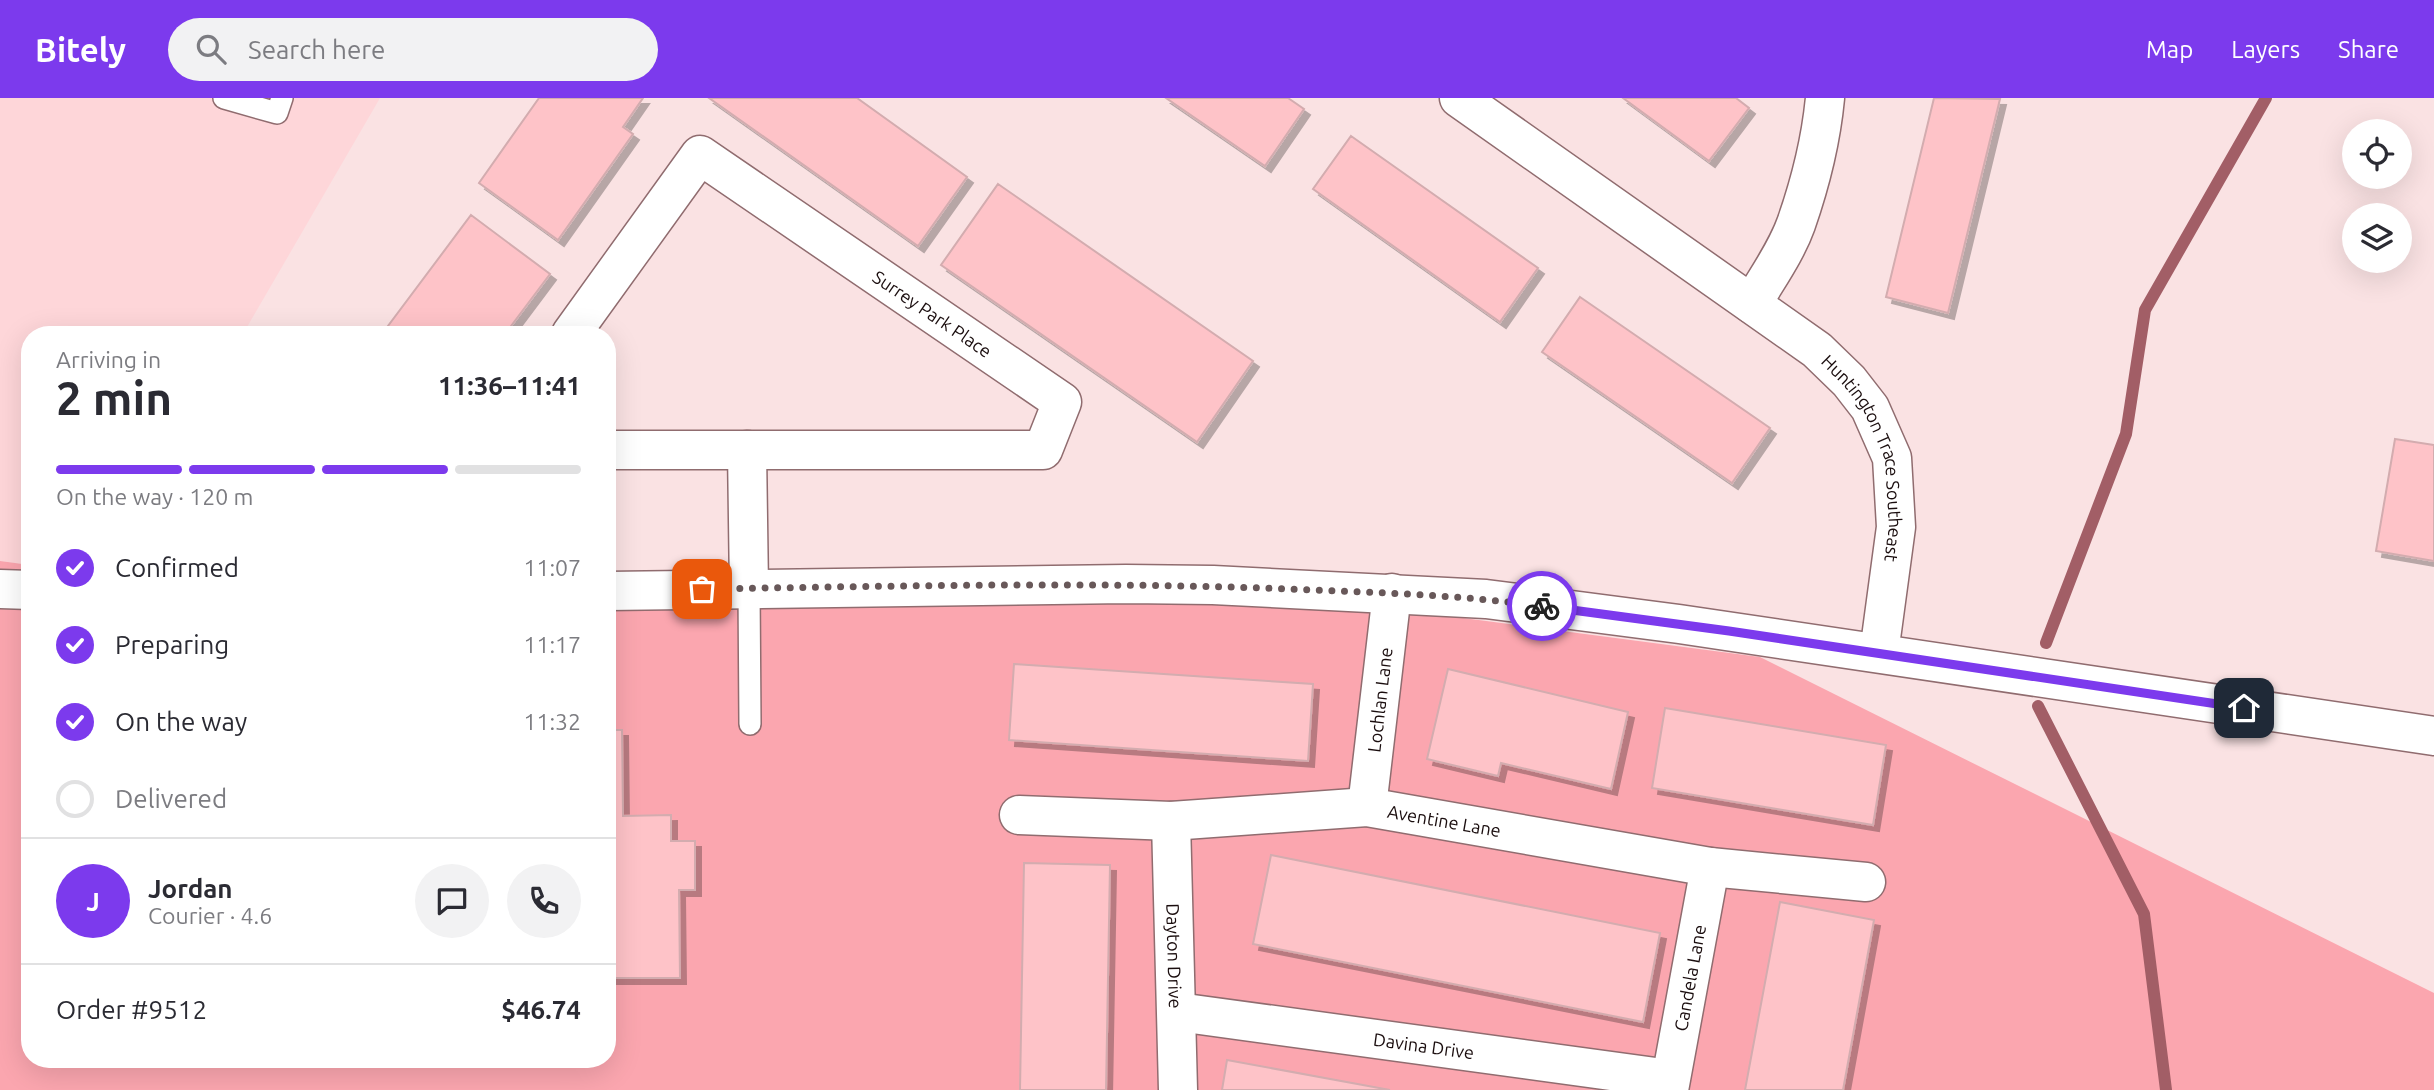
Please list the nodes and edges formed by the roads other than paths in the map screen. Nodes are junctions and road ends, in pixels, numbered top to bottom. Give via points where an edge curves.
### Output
1 (224, 98) edge
2 (282, 98) edge
3 (1459, 98) edge
4 (1825, 98) edge
5 (1752, 304) junction
6 (577, 326) edge
7 (616, 450) edge
8 (747, 450) junction
9 (0, 589) edge
10 (749, 589) junction
11 (21, 590) edge
12 (616, 591) edge
13 (1392, 593) junction
14 (1879, 653) junction
15 (750, 724) dead end
16 (2434, 736) edge
17 (1367, 807) junction
18 (1019, 815) dead end
19 (1171, 821) junction
20 (1710, 867) junction
21 (1866, 882) dead end
22 (1178, 1012) junction
23 (1670, 1085) edge
24 (1178, 1090) edge

1 - 2 lane via 276,114
3 - 5 street, Huntington Trace Southeast
4 - 5 street via 1796,225
5 - 14 street, Huntington Trace Southeast via 1816,350 1849,381 1870,408 1892,458 1896,527
6 - 8 street, Surrey Park Place via 701,155 1062,402 1042,450
7 - 8 street, Surrey Park Place
8 - 10 street
9 - 11 street
10 - 12 street
10 - 13 street via 1126,584
10 - 15 lane
13 - 14 street via 1486,599
13 - 17 street, Lochlan Lane
14 - 16 street
17 - 19 street, Aventine Lane
17 - 20 street, Aventine Lane
18 - 19 street, Aventine Lane
19 - 22 street, Dayton Drive
20 - 21 street, Aventine Lane
20 - 23 street, Candela Lane
22 - 23 street, Davina Drive
22 - 24 street, Dayton Drive

